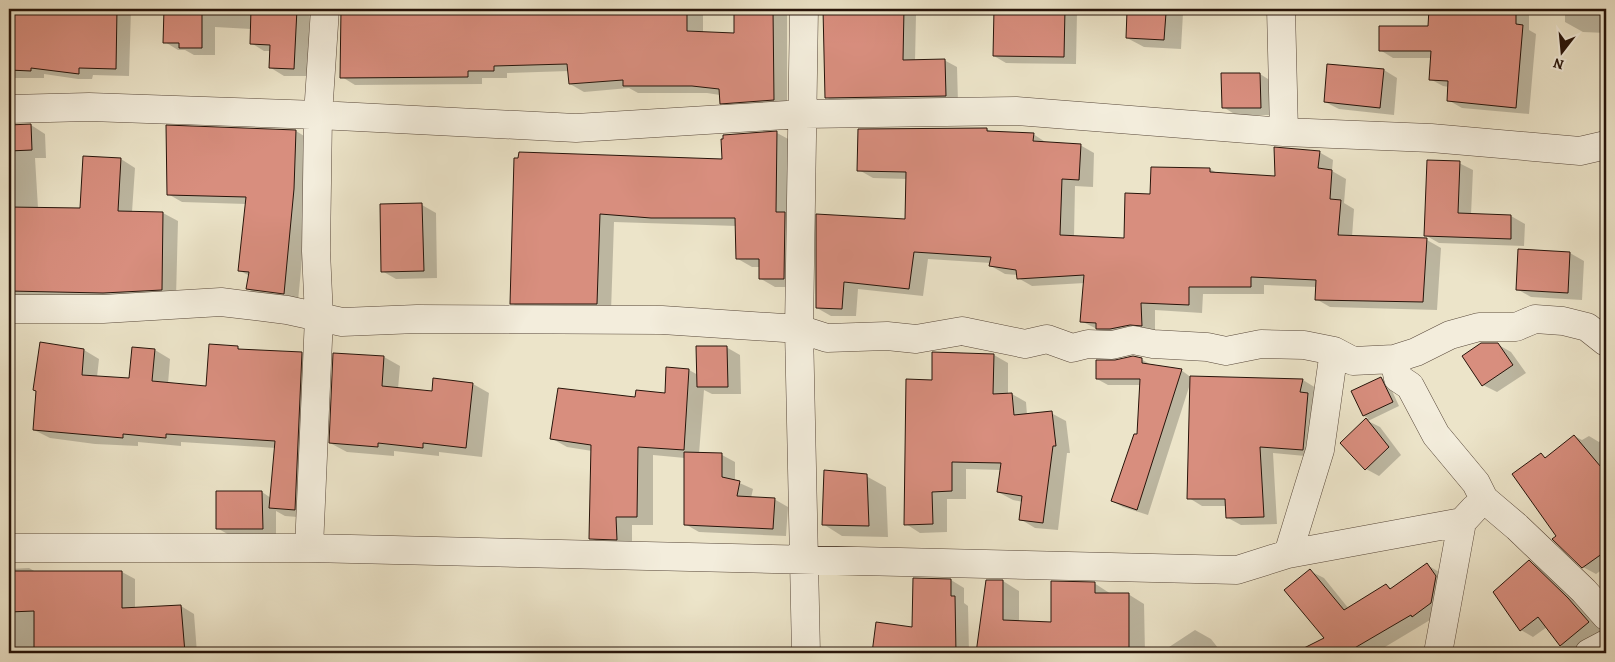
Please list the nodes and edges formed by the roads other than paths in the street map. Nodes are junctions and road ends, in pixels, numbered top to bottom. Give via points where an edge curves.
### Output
1 (325, 9) edge
2 (804, 9) edge
3 (1281, 9) edge
4 (9, 109) edge
5 (804, 114) junction
6 (318, 115) junction
7 (1284, 132) junction
8 (1606, 145) edge
9 (9, 309) edge
10 (319, 317) junction
11 (799, 329) junction
12 (1606, 342) edge
13 (1334, 350) junction
14 (1394, 359) junction
15 (1484, 499) junction
16 (1462, 522) junction
17 (9, 548) edge
18 (309, 548) junction
19 (1288, 554) junction
20 (805, 559) junction
21 (1606, 616) edge
22 (1606, 644) edge
23 (806, 653) edge
24 (1438, 653) edge
25 (1589, 653) edge

1 - 6 street
2 - 5 street
3 - 7 street
4 - 6 street via 89,107
5 - 6 street via 576,128
5 - 7 street via 1016,111
5 - 11 street
6 - 10 street via 316,251
7 - 8 street via 1431,138 1580,151
9 - 10 street via 103,309 222,302
10 - 11 street via 342,322 417,319 662,320
10 - 18 street
11 - 13 street via 826,338 886,336 916,339 962,331 1025,344 1047,339 1072,348 1133,340 1207,346 1226,351 1261,344 1304,345
11 - 20 street
12 - 14 street via 1587,327 1535,319 1516,327 1479,327 1450,335
13 - 14 street via 1353,361
13 - 19 street via 1320,450
14 - 15 street via 1398,378 1410,386 1436,435 1476,484
15 - 16 street
15 - 21 street via 1584,591
16 - 19 street
16 - 24 street
17 - 18 street
18 - 20 street
19 - 20 street via 1237,570
20 - 23 street
22 - 25 street

